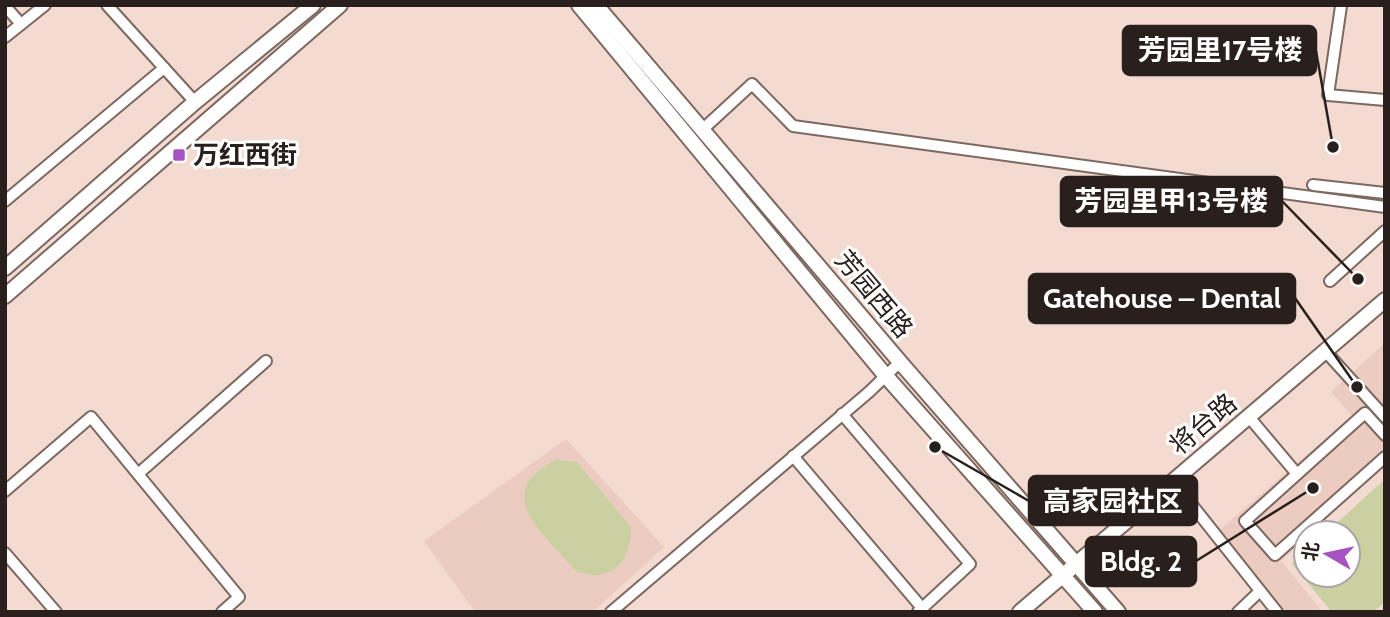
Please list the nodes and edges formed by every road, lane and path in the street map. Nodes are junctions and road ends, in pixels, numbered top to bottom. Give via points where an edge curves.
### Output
1 (45, 5) edge
2 (107, 5) edge
3 (313, 5) edge
4 (340, 5) edge
5 (579, 5) edge
6 (596, 5) edge
7 (1341, 5) edge
8 (5, 6) edge
9 (21, 24) junction
10 (5, 37) edge
11 (164, 68) junction
12 (1385, 100) edge
13 (195, 102) junction
14 (702, 130) junction
15 (1313, 185) dead end
16 (1385, 193) edge
17 (5, 201) edge
18 (1385, 207) edge
19 (1385, 232) edge
20 (5, 268) edge
21 (1330, 281) dead end
22 (5, 296) edge
23 (1385, 300) edge
24 (1326, 352) junction
25 (266, 361) dead end
26 (900, 362) junction
27 (886, 375) junction
28 (842, 414) junction
29 (1385, 416) edge
30 (1249, 417) junction
31 (1385, 435) edge
32 (793, 456) junction
33 (1385, 457) edge
34 (138, 474) junction
35 (1297, 474) junction
36 (1172, 481) junction
37 (5, 491) edge
38 (5, 552) edge
39 (1075, 563) junction
40 (1062, 575) junction
41 (1260, 591) junction
42 (920, 610) edge
43 (56, 612) edge
44 (222, 612) edge
45 (611, 612) edge
46 (1020, 612) edge
47 (1095, 612) edge
48 (1118, 612) edge
49 (1238, 612) edge
50 (1277, 612) edge

1 - 9 street
2 - 11 street
3 - 13 main road
4 - 22 main road
5 - 27 main road, 芳园西路
6 - 14 main road, 芳园西路
7 - 12 street via 1328,95
8 - 9 street
9 - 10 street
11 - 13 street
11 - 17 street
13 - 20 main road
14 - 18 street via 752,85 793,126
14 - 26 main road, 芳园西路
15 - 16 street
19 - 21 street
23 - 24 main road, 将台路
24 - 29 street
24 - 30 main road, 将台路
25 - 34 street
26 - 27 street
26 - 39 main road, 芳园西路
27 - 28 street
27 - 40 main road, 芳园西路
28 - 32 street
28 - 42 street via 970,564
30 - 35 street
30 - 36 main road, 将台路
31 - 35 street via 1365,413
32 - 42 street
32 - 45 street
33 - 35 street via 1275,555 1245,521
34 - 37 street via 92,417
34 - 44 street via 239,597
36 - 39 main road, 将台路
36 - 41 street
38 - 43 street
39 - 40 main road, 将台路
39 - 48 main road, 芳园西路
40 - 46 main road, 将台路
40 - 47 main road, 芳园西路
41 - 49 street
41 - 50 street

